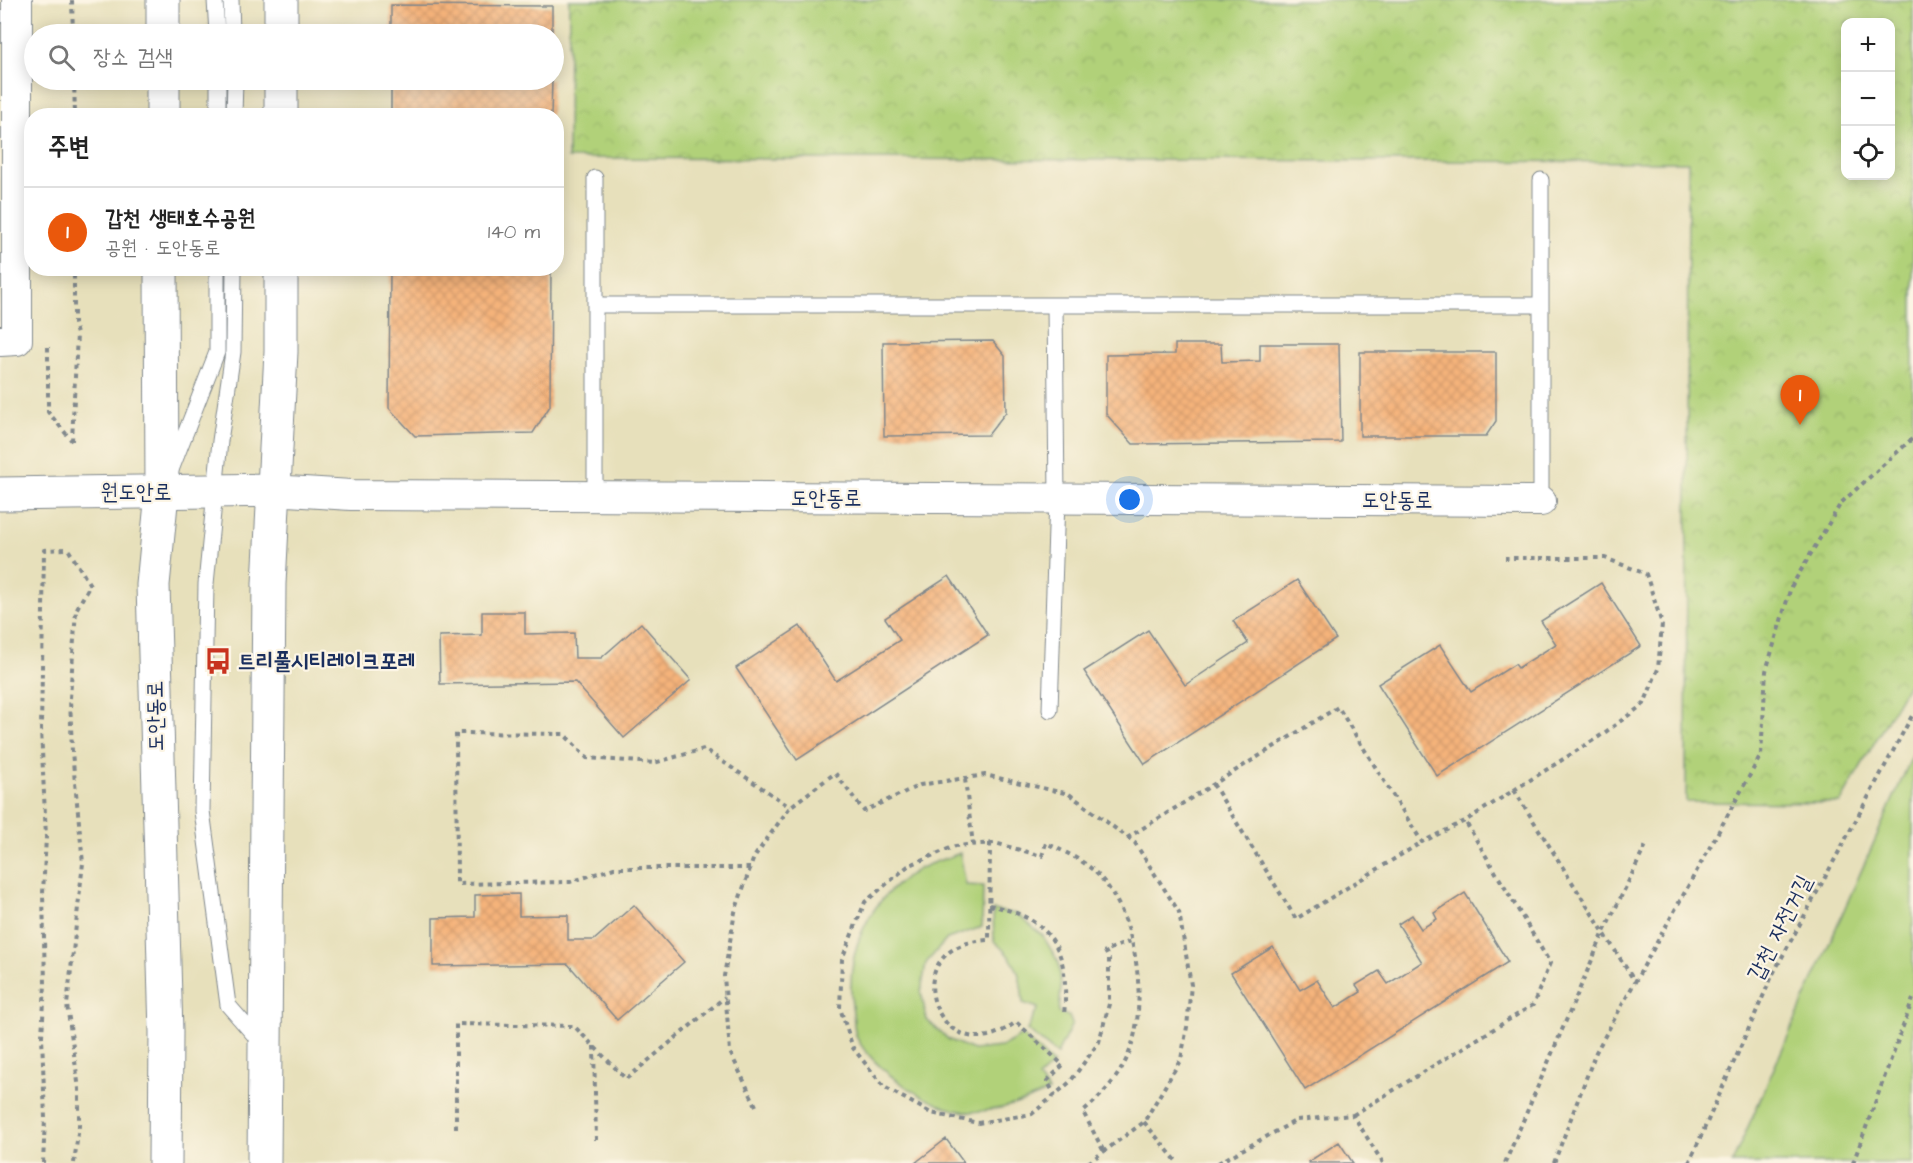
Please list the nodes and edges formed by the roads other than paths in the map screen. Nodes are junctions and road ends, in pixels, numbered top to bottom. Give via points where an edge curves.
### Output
1 (17, 0) edge
2 (163, 0) edge
3 (215, 0) edge
4 (231, 0) edge
5 (280, 0) edge
6 (163, 24) edge
7 (216, 24) edge
8 (232, 24) edge
9 (281, 24) edge
10 (163, 90) edge
11 (218, 90) edge
12 (234, 90) edge
13 (281, 90) edge
14 (163, 108) edge
15 (218, 108) edge
16 (234, 108) edge
17 (281, 108) edge
18 (595, 178) dead end
19 (1541, 180) dead end
20 (161, 276) edge
21 (217, 276) edge
22 (234, 276) edge
23 (281, 276) edge
24 (595, 305) junction
25 (1055, 305) junction
26 (1541, 305) junction
27 (9, 340) edge
28 (272, 490) junction
29 (216, 492) junction
30 (162, 493) junction
31 (0, 494) edge
32 (595, 496) junction
33 (1057, 499) junction
34 (1541, 501) joint
35 (1050, 710) dead end
36 (266, 1048) junction
37 (165, 1163) edge
38 (264, 1163) edge

1 - 27 street
2 - 6 main road
3 - 7 lane
4 - 8 lane
5 - 9 main road
10 - 14 main road
11 - 15 lane
12 - 16 lane
13 - 17 main road
18 - 24 lane
19 - 26 lane, 도안동로
20 - 30 main road, 도안동로
21 - 30 lane via 217,352
22 - 29 lane via 233,352
23 - 28 main road via 281,352
24 - 25 lane
24 - 32 lane
25 - 26 lane
25 - 33 lane
26 - 34 lane, 도안동로
28 - 29 main road, 원도안로
28 - 32 street, 도안동로 via 351,495
28 - 36 main road
29 - 30 main road, 원도안로
29 - 36 lane via 205,601 202,811 228,1005
30 - 31 main road, 원도안로
30 - 37 main road, 도안동로 via 153,585 166,1032
32 - 33 street, 도안동로
33 - 34 street, 도안동로
33 - 35 lane
36 - 38 main road

